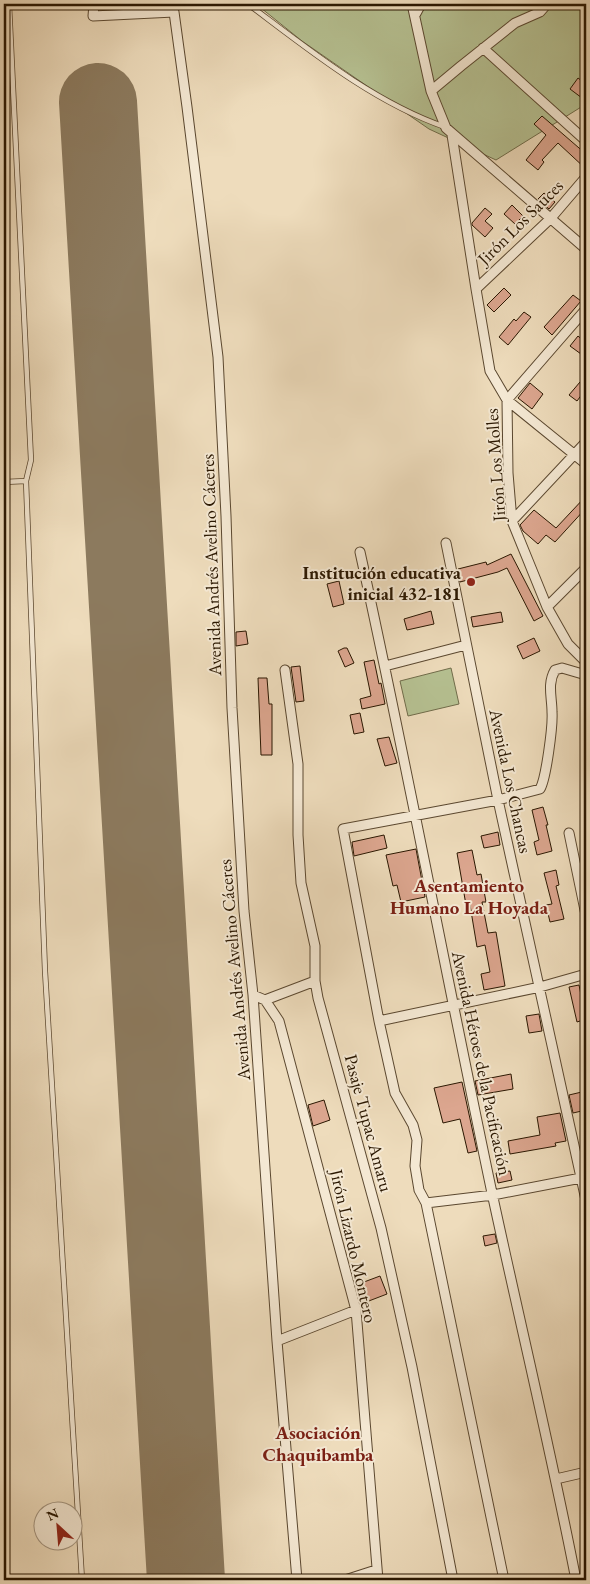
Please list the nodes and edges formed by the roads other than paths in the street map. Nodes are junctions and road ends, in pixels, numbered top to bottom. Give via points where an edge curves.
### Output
1 (9, 4) edge
2 (94, 4) edge
3 (248, 4) edge
4 (412, 4) edge
5 (421, 4) edge
6 (547, 4) edge
7 (415, 15) junction
8 (483, 48) junction
9 (431, 91) junction
10 (449, 131) junction
11 (586, 141) edge
12 (586, 177) edge
13 (551, 218) junction
14 (586, 249) edge
15 (476, 289) junction
16 (586, 309) edge
17 (507, 400) junction
18 (586, 442) edge
19 (575, 454) junction
20 (586, 464) edge
21 (26, 481) junction
22 (4, 482) edge
23 (512, 521) junction
24 (446, 543) dead end
25 (360, 552) dead end
26 (586, 568) edge
27 (547, 607) junction
28 (466, 645) junction
29 (586, 662) edge
30 (385, 666) junction
31 (285, 670) dead end
32 (586, 675) edge
33 (498, 800) junction
34 (415, 816) junction
35 (569, 833) dead end
36 (586, 915) edge
37 (586, 974) edge
38 (315, 981) junction
39 (540, 987) junction
40 (254, 996) junction
41 (265, 1000) junction
42 (454, 1004) junction
43 (379, 1021) junction
44 (581, 1178) junction
45 (492, 1195) junction
46 (586, 1200) edge
47 (426, 1203) junction
48 (356, 1310) junction
49 (277, 1341) junction
50 (586, 1472) edge
51 (556, 1479) junction
52 (376, 1570) junction
53 (82, 1580) edge
54 (297, 1580) edge
55 (345, 1580) edge
56 (378, 1580) edge
57 (454, 1580) edge
58 (504, 1580) edge
59 (576, 1580) edge

1 - 21 lane via 31,460
2 - 40 street, Avenida Andrés Avelino Cáceres via 93,16 174,12 218,357 232,708 244,911
3 - 10 lane via 337,69 422,119
4 - 7 street
5 - 7 street
6 - 8 street via 540,12 515,23
7 - 9 street
8 - 9 street
8 - 11 street
9 - 10 street
10 - 13 street
10 - 15 street, Jirón Los Molles
12 - 13 street, Jirón Los Sauces
13 - 14 street
13 - 15 street, Jirón Los Sauces
15 - 17 street, Jirón Los Molles via 490,371
16 - 17 street
17 - 19 street
17 - 23 street, Jirón Los Molles
18 - 19 street
19 - 20 street
19 - 23 street
21 - 22 lane
21 - 53 lane via 46,971
23 - 27 street, Jirón Los Molles
24 - 28 street, Avenida Los Chancas
25 - 30 street, Avenida Héroes de la Pacificación
26 - 27 street
27 - 29 street, Jirón Los Molles via 568,644
28 - 30 street
28 - 33 street, Avenida Los Chancas
30 - 34 street, Avenida Héroes de la Pacificación
31 - 38 street, Pasaje Tupac Amaru via 298,764 301,883 315,946
32 - 33 street via 562,668 551,676 552,714 545,777 540,790
33 - 34 street
33 - 39 street, Avenida Los Chancas
34 - 42 street, Avenida Héroes de la Pacificación
34 - 43 street via 343,829
35 - 36 street
37 - 39 street
38 - 41 street
38 - 57 street, Pasaje Tupac Amaru via 381,1228
39 - 42 street
39 - 44 street, Avenida Los Chancas
40 - 41 street
40 - 49 street, Avenida Andrés Avelino Cáceres
41 - 48 street, Jirón Lizardo Montero via 279,1021
42 - 43 street
42 - 45 street, Avenida Héroes de la Pacificación
43 - 47 street via 395,1093 413,1125 417,1140 415,1166 419,1190
44 - 45 street
44 - 46 street, Avenida Los Chancas
45 - 47 street
45 - 51 street, Avenida Héroes de la Pacificación
47 - 58 street
48 - 49 street
48 - 52 street, Jirón Lizardo Montero
49 - 54 street, Avenida Andrés Avelino Cáceres
50 - 51 street
51 - 59 street, Avenida Héroes de la Pacificación
52 - 55 street
52 - 56 street, Jirón Lizardo Montero

